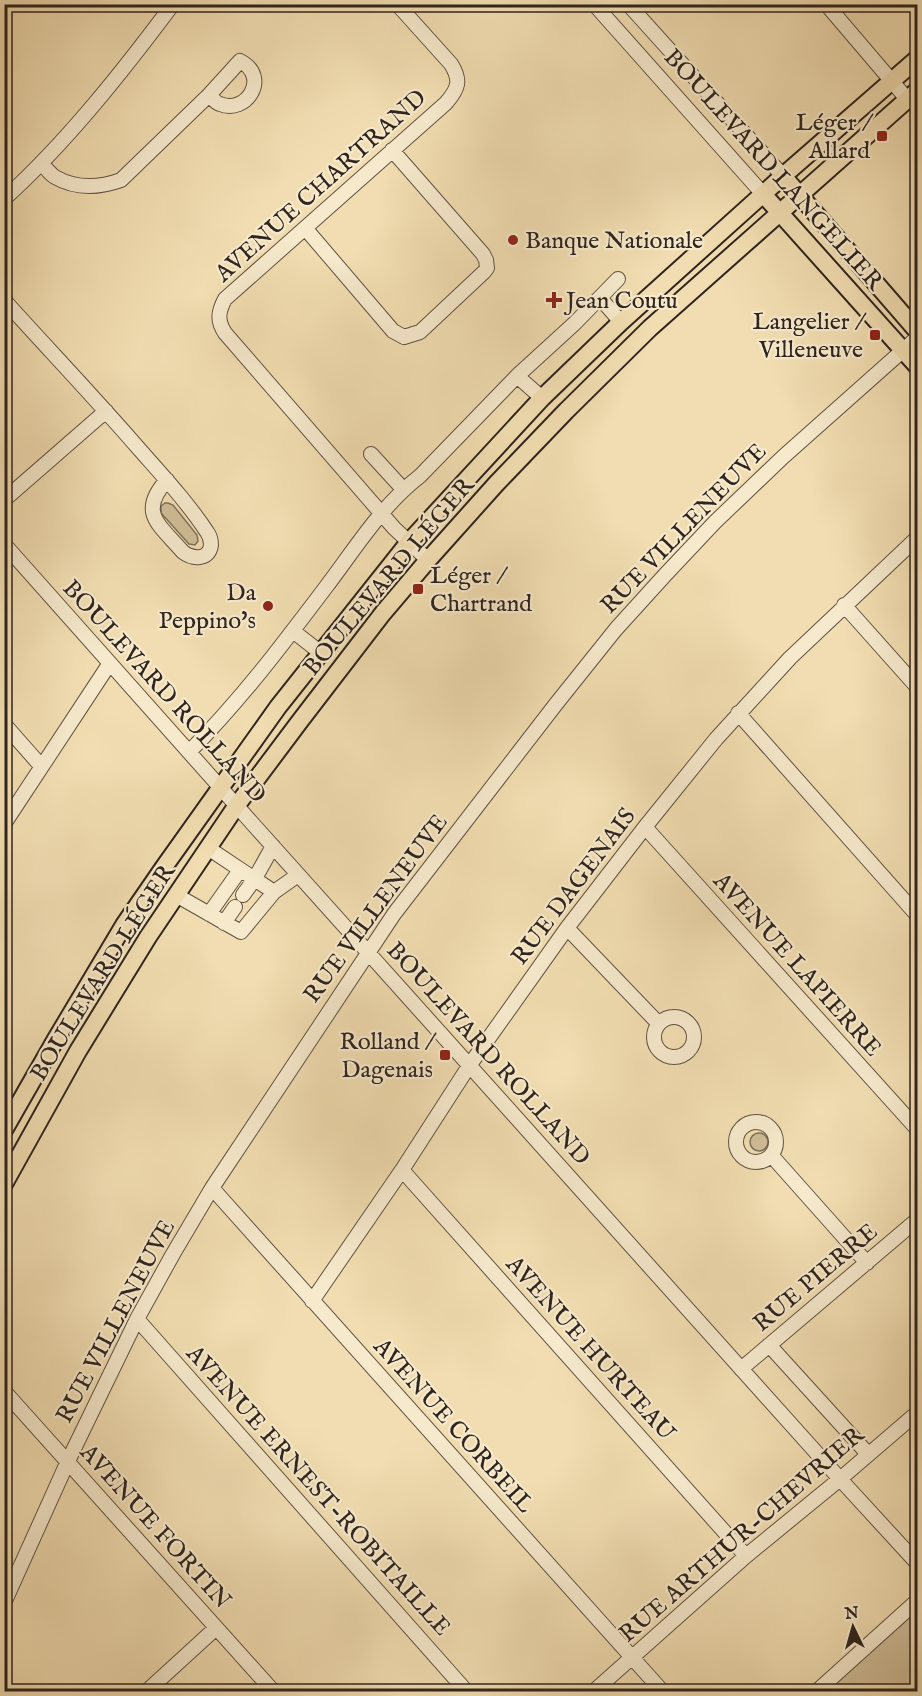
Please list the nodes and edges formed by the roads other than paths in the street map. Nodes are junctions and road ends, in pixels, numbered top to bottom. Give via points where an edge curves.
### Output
1 (172, 4) edge
2 (398, 4) edge
3 (594, 4) edge
4 (628, 4) edge
5 (826, 4) edge
6 (918, 58) edge
7 (892, 81) junction
8 (912, 94) edge
9 (209, 95) dead end
10 (392, 150) junction
11 (41, 163) junction
12 (783, 176) junction
13 (763, 194) junction
14 (800, 195) junction
15 (4, 199) edge
16 (781, 213) junction
17 (305, 228) junction
18 (618, 279) dead end
19 (600, 298) junction
20 (4, 300) edge
21 (628, 316) junction
22 (650, 328) junction
23 (918, 332) edge
24 (918, 337) edge
25 (903, 351) junction
26 (918, 367) edge
27 (517, 376) junction
28 (542, 398) junction
29 (106, 411) junction
30 (371, 454) dead end
31 (166, 480) junction
32 (403, 489) junction
33 (4, 500) edge
34 (382, 513) junction
35 (918, 537) edge
36 (409, 542) junction
37 (4, 544) edge
38 (428, 560) junction
39 (844, 605) junction
40 (293, 631) junction
41 (321, 653) junction
42 (110, 663) junction
43 (918, 688) edge
44 (738, 713) junction
45 (4, 724) edge
46 (189, 752) junction
47 (41, 766) junction
48 (221, 786) junction
49 (237, 806) junction
50 (4, 824) edge
51 (645, 828) junction
52 (273, 846) junction
53 (208, 848) junction
54 (240, 870) junction
55 (298, 875) junction
56 (254, 879) junction
57 (274, 892) junction
58 (176, 895) junction
59 (243, 895) dead end
60 (235, 907) dead end
61 (209, 914) junction
62 (918, 916) edge
63 (224, 923) junction
64 (567, 928) junction
65 (368, 952) junction
66 (660, 1024) dead end
67 (469, 1066) junction
68 (4, 1130) edge
69 (918, 1130) edge
70 (771, 1155) dead end
71 (402, 1170) junction
72 (4, 1184) edge
73 (212, 1188) junction
74 (918, 1219) edge
75 (867, 1263) junction
76 (312, 1301) junction
77 (137, 1319) junction
78 (769, 1345) junction
79 (741, 1369) junction
80 (4, 1391) edge
81 (918, 1412) edge
82 (868, 1454) junction
83 (68, 1461) junction
84 (840, 1479) junction
85 (746, 1556) junction
86 (918, 1564) edge
87 (918, 1600) edge
88 (4, 1603) edge
89 (216, 1628) junction
90 (633, 1656) junction
91 (146, 1692) edge
92 (274, 1692) edge
93 (467, 1692) edge
94 (593, 1692) edge
95 (663, 1692) edge
96 (816, 1692) edge

1 - 11 street via 104,92
2 - 10 street, AVENUE CHARTRAND via 451,64 458,82 447,103
3 - 13 street, BOULEVARD LANGELIER
4 - 12 street, BOULEVARD LANGELIER
5 - 7 street
6 - 7 main road, BOULEVARD LÉGER
7 - 8 street
7 - 12 main road, BOULEVARD LÉGER
8 - 14 main road, BOULEVARD LÉGER
9 - 11 street via 121,180 98,186 73,184 53,176
10 - 17 street, AVENUE CHARTRAND
10 - 17 street via 486,260 484,272 420,332 404,337 393,331
11 - 15 street
12 - 13 main road, BOULEVARD LÉGER
12 - 14 main road, BOULEVARD LANGELIER
13 - 16 main road, BOULEVARD LANGELIER
13 - 21 main road, BOULEVARD LÉGER
14 - 16 main road, BOULEVARD LÉGER
14 - 23 main road, BOULEVARD LANGELIER
16 - 22 main road, BOULEVARD LÉGER
16 - 25 main road, BOULEVARD LANGELIER
17 - 34 street, AVENUE CHARTRAND via 225,299 218,316 220,326
18 - 19 street
19 - 21 street
19 - 27 street
20 - 29 street
21 - 22 main road
21 - 28 main road, BOULEVARD LÉGER
22 - 38 main road, BOULEVARD LÉGER via 566,411
24 - 25 street, RUE VILLENEUVE
25 - 26 main road, BOULEVARD LANGELIER
25 - 65 street, RUE VILLENEUVE via 715,522 623,621 509,764
27 - 28 street
27 - 32 street
28 - 36 main road, BOULEVARD LÉGER
29 - 31 street
29 - 33 street
30 - 32 street
31 - 31 street via 208,533 210,550 200,558 183,552 154,518 154,496
32 - 34 street
34 - 36 street, AVENUE CHARTRAND
34 - 40 street
35 - 39 street, RUE DAGENAIS
36 - 38 street, AVENUE CHARTRAND
36 - 41 main road, BOULEVARD LÉGER
37 - 42 street, BOULEVARD ROLLAND
38 - 49 main road, BOULEVARD LÉGER via 341,667
39 - 43 street
39 - 44 street, RUE DAGENAIS
40 - 41 street
40 - 46 street
41 - 48 main road, BOULEVARD LÉGER
42 - 46 street, BOULEVARD ROLLAND
42 - 47 street
44 - 51 street, RUE DAGENAIS
44 - 62 street
45 - 47 street
46 - 48 street, BOULEVARD ROLLAND
47 - 50 street
48 - 49 street, BOULEVARD ROLLAND
48 - 68 main road, BOULEVARD LÉGER via 124,925
49 - 52 street, BOULEVARD ROLLAND
49 - 53 main road, BOULEVARD LÉGER
51 - 64 street, RUE DAGENAIS
51 - 69 street, AVENUE LAPIERRE
52 - 55 street, BOULEVARD ROLLAND
52 - 56 street
53 - 54 street
53 - 58 main road, BOULEVARD LÉGER
54 - 56 street
54 - 61 street
55 - 57 street
55 - 65 street, BOULEVARD ROLLAND
56 - 57 street
56 - 59 street
57 - 63 street via 241,932
58 - 61 street
58 - 72 main road, BOULEVARD LÉGER via 78,1051
60 - 63 street
61 - 63 street
64 - 66 street
64 - 67 street, RUE DAGENAIS
65 - 67 street, BOULEVARD ROLLAND
65 - 73 street, RUE VILLENEUVE
67 - 71 street, RUE DAGENAIS
67 - 79 street, BOULEVARD ROLLAND
70 - 75 street
71 - 76 street, RUE DAGENAIS
71 - 85 street, AVENUE HURTEAU
73 - 76 street, AVENUE CORBEIL
73 - 77 street, RUE VILLENEUVE
74 - 75 street, RUE PIERRE
75 - 78 street, RUE PIERRE
76 - 90 street, AVENUE CORBEIL
77 - 83 street, RUE VILLENEUVE
77 - 93 street, AVENUE ERNEST-ROBITAILLE
78 - 79 street, RUE PIERRE
78 - 82 street
79 - 84 street, BOULEVARD ROLLAND
80 - 83 street, AVENUE FORTIN
81 - 82 street, RUE ARTHUR-CHEVRIER
82 - 84 street, RUE ARTHUR-CHEVRIER
83 - 88 street, RUE VILLENEUVE
83 - 89 street, AVENUE FORTIN
84 - 85 street, RUE ARTHUR-CHEVRIER
84 - 86 street, BOULEVARD ROLLAND
85 - 90 street, RUE ARTHUR-CHEVRIER
87 - 96 street
89 - 91 street
89 - 92 street, AVENUE FORTIN
90 - 94 street, RUE ARTHUR-CHEVRIER
90 - 95 street, AVENUE CORBEIL

